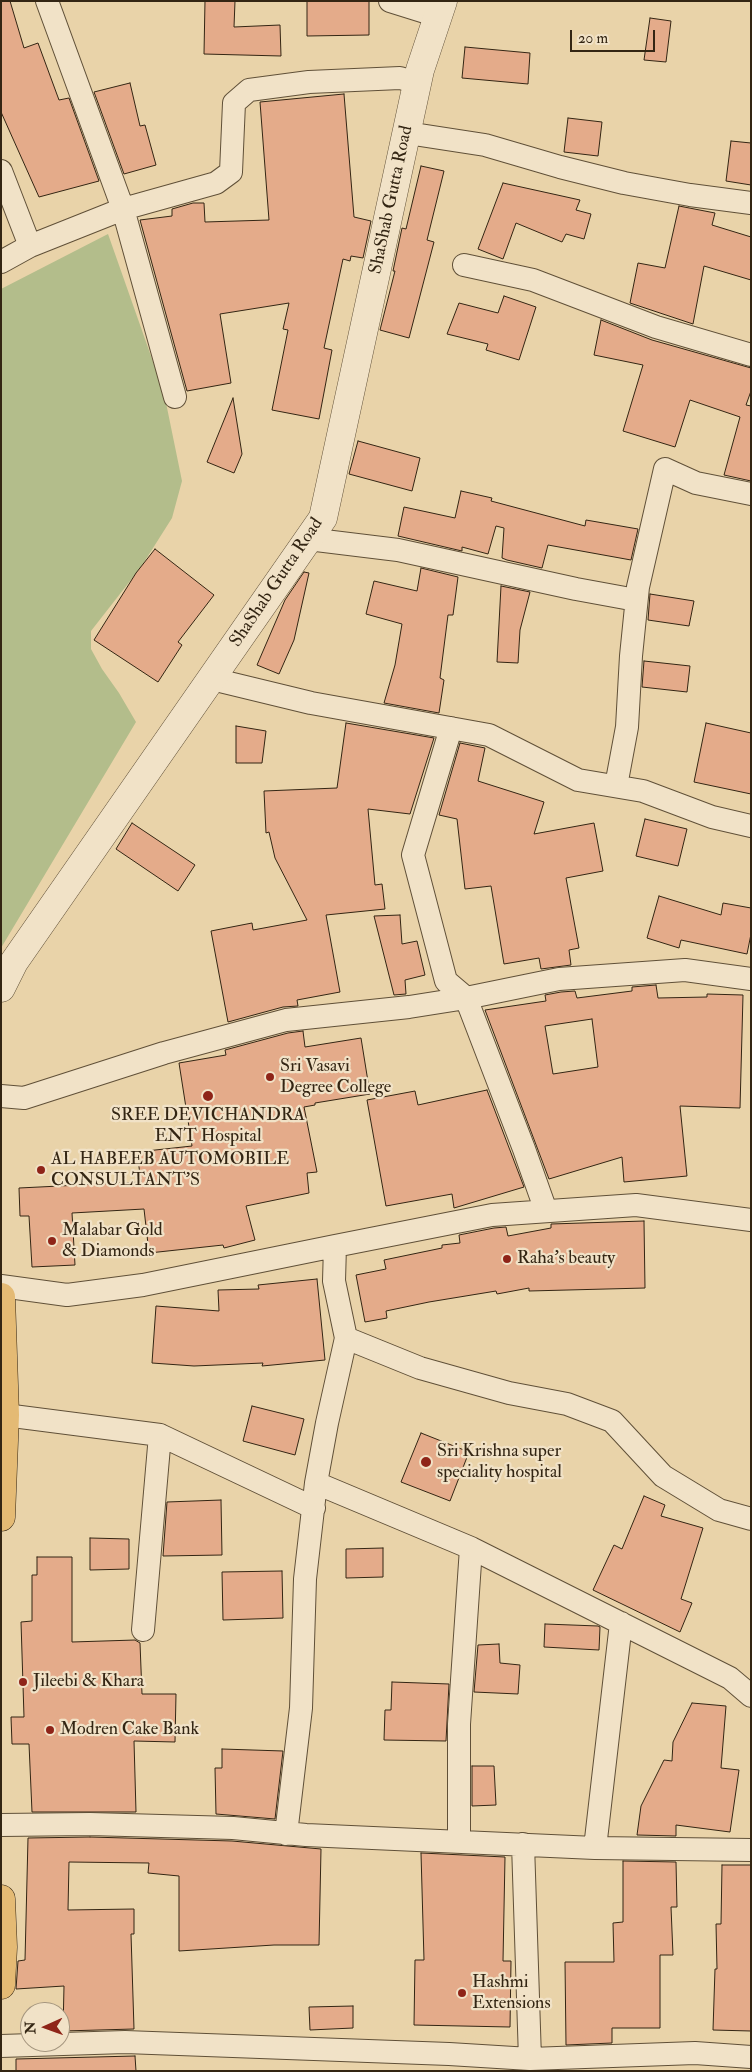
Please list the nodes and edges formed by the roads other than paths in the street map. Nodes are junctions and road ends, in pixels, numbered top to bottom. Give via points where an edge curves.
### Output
1 (46, 1) edge
2 (390, 1) edge
3 (441, 9) edge
4 (418, 83) junction
5 (407, 133) junction
6 (1, 171) edge
7 (751, 203) edge
8 (123, 209) junction
9 (30, 246) junction
10 (1, 262) edge
11 (464, 265) dead end
12 (751, 355) edge
13 (174, 397) dead end
14 (751, 494) edge
15 (308, 539) junction
16 (636, 600) junction
17 (212, 679) junction
18 (450, 728) junction
19 (616, 786) junction
20 (751, 826) edge
21 (751, 979) edge
22 (1, 988) edge
23 (466, 998) junction
24 (1, 1096) edge
25 (546, 1211) junction
26 (751, 1220) edge
27 (335, 1246) junction
28 (1, 1286) edge
29 (1, 1298) edge
30 (346, 1338) junction
31 (4, 1415) junction
32 (160, 1435) junction
33 (316, 1483) junction
34 (314, 1508) junction
35 (1, 1518) edge
36 (751, 1519) edge
37 (471, 1548) junction
38 (621, 1623) junction
39 (143, 1630) dead end
40 (751, 1696) edge
41 (1, 1825) edge
42 (286, 1834) junction
43 (459, 1841) junction
44 (523, 1844) junction
45 (596, 1848) junction
46 (751, 1850) edge
47 (1, 1898) edge
48 (2, 1947) edge
49 (1, 1985) edge
50 (1, 2046) edge
51 (751, 2057) edge
52 (521, 2062) edge

1 - 8 street
2 - 3 street
3 - 4 street, ShaShab Gutta Road
4 - 5 street, ShaShab Gutta Road
4 - 8 street via 400,78 309,82 248,90 234,103 231,172 216,183
5 - 7 street via 485,144 624,183
5 - 15 street, ShaShab Gutta Road via 323,518
6 - 9 street
8 - 9 street
8 - 13 street
9 - 10 street
11 - 12 street via 533,280 656,327
14 - 16 street via 696,482 665,469
15 - 16 street via 406,552
15 - 17 street, ShaShab Gutta Road
16 - 19 street via 627,728
17 - 18 street via 311,703
17 - 22 street, ShaShab Gutta Road via 14,962
18 - 19 street via 489,735 578,780
18 - 23 street via 413,855 446,981
19 - 20 street via 643,791 712,817
21 - 23 street via 685,970 558,979
23 - 24 street via 286,1020 164,1053 24,1098
23 - 25 street
25 - 26 street via 636,1205
25 - 27 street via 492,1215
27 - 28 street via 142,1285 67,1295
27 - 30 street via 334,1281
29 - 31 highway
30 - 33 street
30 - 36 street via 420,1368 567,1404 612,1421 663,1476 719,1510
31 - 32 street
31 - 35 highway
32 - 34 street
32 - 39 street
33 - 34 street
33 - 37 street
34 - 42 street via 305,1579 301,1708
37 - 38 street
37 - 43 street via 459,1724
38 - 40 street via 730,1678
38 - 45 street
41 - 42 street via 234,1828
42 - 43 street
43 - 44 street
44 - 45 street
44 - 52 street
45 - 46 street
47 - 48 highway
48 - 49 highway
50 - 52 street via 125,2042
51 - 52 street via 695,2053

